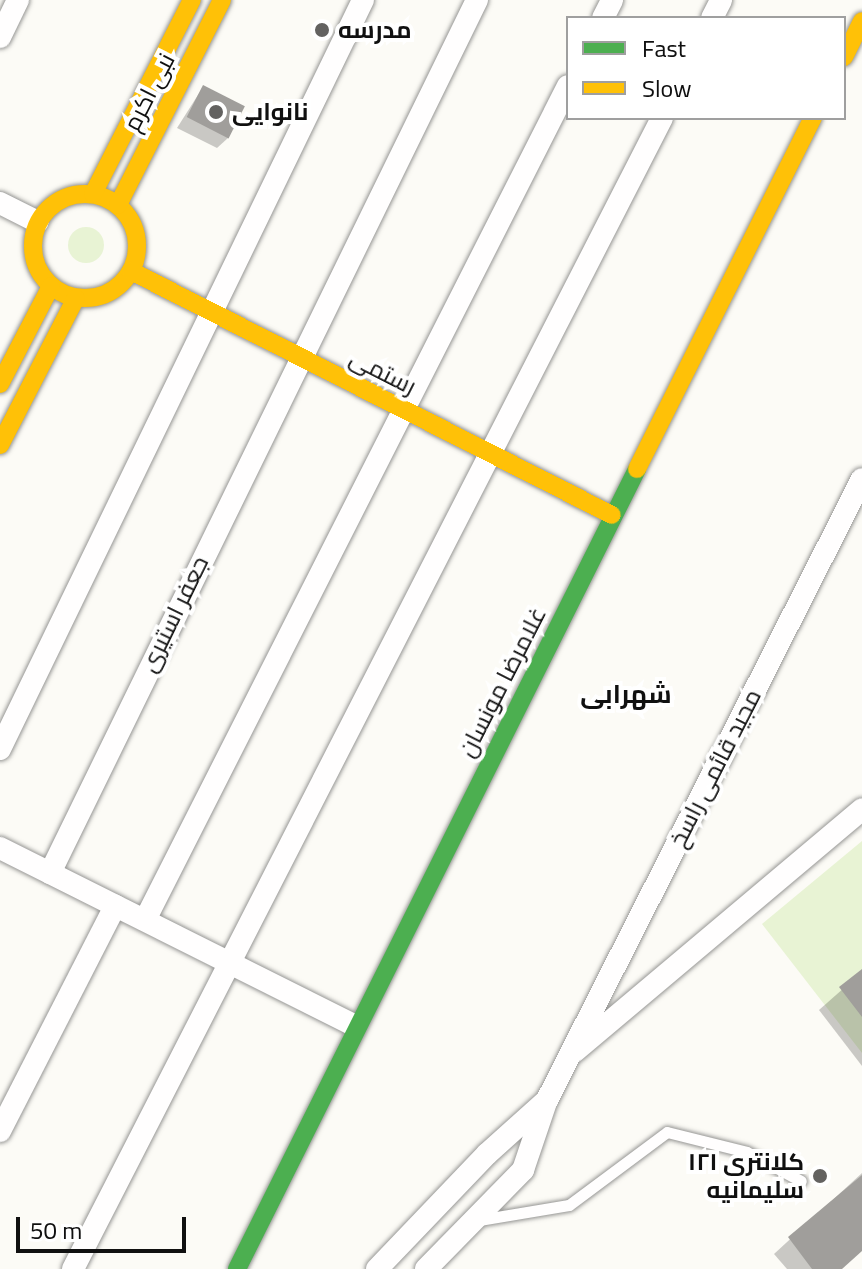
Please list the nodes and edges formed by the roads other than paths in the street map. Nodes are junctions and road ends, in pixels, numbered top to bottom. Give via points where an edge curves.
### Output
1 (18, 0) edge
2 (192, 0) edge
3 (222, 0) edge
4 (363, 0) edge
5 (477, 0) edge
6 (862, 21) edge
7 (0, 37) edge
8 (846, 53) edge
9 (566, 90) edge
10 (661, 120) edge
11 (812, 120) edge
12 (93, 194) junction
13 (0, 203) edge
14 (118, 205) junction
15 (38, 222) junction
16 (131, 271) junction
17 (51, 286) junction
18 (76, 298) junction
19 (213, 311) junction
20 (299, 355) junction
21 (0, 384) edge
22 (404, 410) junction
23 (0, 445) edge
24 (492, 454) junction
25 (862, 479) edge
26 (612, 515) junction
27 (0, 749) edge
28 (862, 809) edge
29 (1, 850) edge
30 (50, 873) junction
31 (115, 906) junction
32 (145, 920) junction
33 (227, 962) junction
34 (355, 1026) junction
35 (568, 1057) junction
36 (547, 1100) junction
37 (0, 1131) edge
38 (801, 1181) dead end
39 (470, 1222) junction
40 (73, 1269) edge
41 (237, 1269) edge
42 (377, 1269) edge
43 (426, 1269) edge

1 - 7 street
2 - 12 street, نبی اکرم
3 - 14 street, نبی اکرم
4 - 19 street
5 - 20 street, جعفر استیری
6 - 8 street
9 - 22 street
10 - 24 street
11 - 26 street, غلامرضا مونسان
12 - 14 street
12 - 15 street via 61,199
13 - 15 street
14 - 16 street via 136,236
15 - 17 street via 33,256
16 - 18 street via 107,293
16 - 19 street, رستمی
17 - 18 street
17 - 21 street
18 - 23 street
19 - 20 street, رستمی
19 - 27 street
20 - 22 street, رستمی
20 - 30 street, جعفر استیری
22 - 24 street, رستمی
22 - 32 street
24 - 26 street, رستمی
24 - 33 street
25 - 35 street, مجید قائمی راسخ
26 - 34 street, غلامرضا مونسان
28 - 35 street
29 - 30 street
30 - 31 street
31 - 32 street
31 - 37 street
32 - 33 street
33 - 34 street
33 - 40 street
34 - 41 street, غلامرضا مونسان
35 - 36 street, مجید قائمی راسخ
36 - 39 street via 523,1170
36 - 42 street via 487,1154
38 - 39 lane via 747,1152 667,1132 569,1205
39 - 43 street

